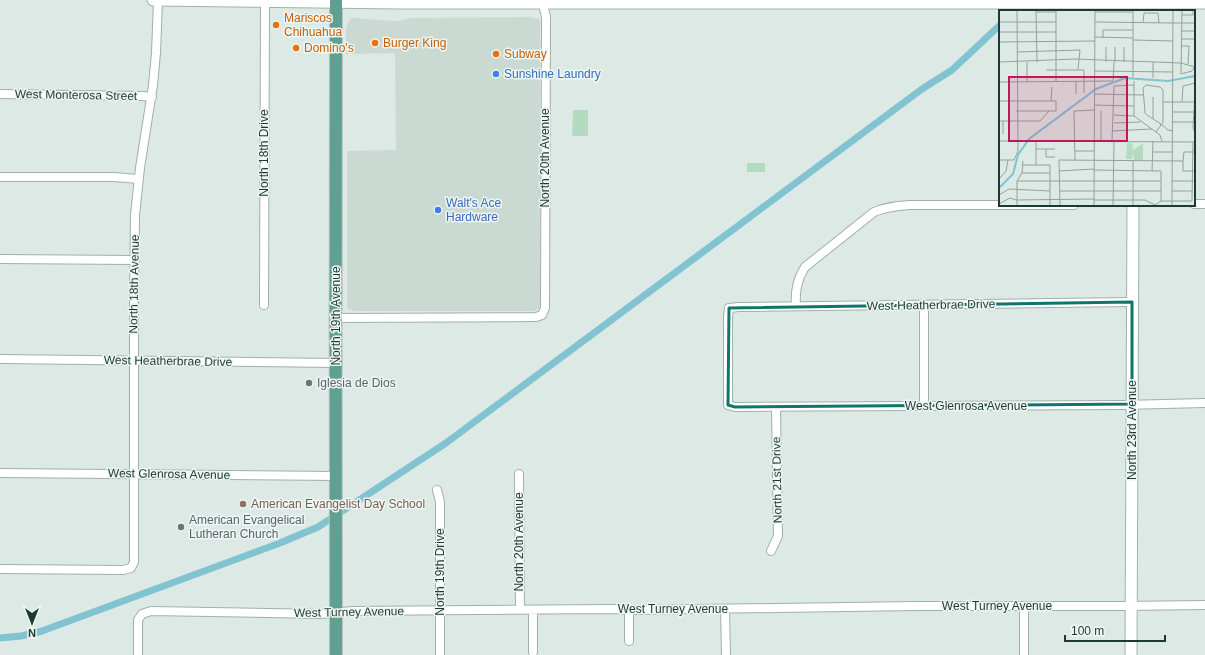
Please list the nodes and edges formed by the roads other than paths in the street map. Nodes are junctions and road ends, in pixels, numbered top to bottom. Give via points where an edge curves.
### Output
1 (153, 0) edge
2 (158, 0) edge
3 (265, 1) junction
4 (336, 1) edge
5 (543, 2) edge
6 (928, 2) edge
7 (1205, 3) edge
8 (1127, 5) edge
9 (0, 94) edge
10 (152, 97) junction
11 (0, 177) edge
12 (138, 179) junction
13 (999, 205) edge
14 (1133, 206) edge
15 (0, 259) edge
16 (134, 260) junction
17 (1132, 302) junction
18 (264, 304) dead end
19 (924, 305) junction
20 (796, 306) junction
21 (336, 318) junction
22 (0, 359) edge
23 (134, 360) junction
24 (336, 363) junction
25 (1205, 403) edge
26 (1132, 404) junction
27 (728, 405) joint
28 (924, 406) junction
29 (776, 407) junction
30 (0, 473) edge
31 (134, 474) junction
32 (519, 474) dead end
33 (337, 476) junction
34 (437, 490) dead end
35 (771, 551) dead end
36 (0, 569) edge
37 (1205, 605) edge
38 (1024, 606) junction
39 (1131, 606) junction
40 (726, 609) junction
41 (520, 610) junction
42 (533, 610) junction
43 (629, 610) junction
44 (440, 611) junction
45 (336, 613) junction
46 (629, 641) dead end
47 (533, 652) dead end
48 (138, 655) edge
49 (336, 655) edge
50 (440, 655) edge
51 (726, 655) edge
52 (1024, 655) edge
53 (1130, 655) edge

1 - 2 main road
2 - 3 main road
2 - 10 street, North 18th Avenue
3 - 4 main road
3 - 18 street, North 18th Drive
4 - 5 main road
4 - 21 main road, North 19th Avenue
5 - 6 main road
5 - 21 street, North 20th Avenue via 546,17 545,308 542,315
6 - 8 main road
7 - 8 main road
9 - 10 street, West Monterosa Street
10 - 12 street, North 18th Avenue
11 - 12 street
12 - 16 street, North 18th Avenue
13 - 20 street via 891,206 874,212 805,267 796,287
14 - 17 main road, North 23rd Avenue
15 - 16 street
16 - 23 street, North 18th Avenue
17 - 19 street, West Heatherbrae Drive
17 - 26 main road, North 23rd Avenue
19 - 20 street, West Heatherbrae Drive
19 - 28 street
20 - 27 street, West Heatherbrae Drive via 729,308
21 - 24 main road, North 19th Avenue
22 - 23 street, West Heatherbrae Drive
23 - 24 street, West Heatherbrae Drive
23 - 31 street, North 18th Avenue
24 - 33 main road, North 19th Avenue
25 - 26 street, West Glenrosa Avenue
26 - 28 street, West Glenrosa Avenue
26 - 39 main road, North 23rd Avenue
27 - 29 street, West Glenrosa Avenue
28 - 29 street, West Glenrosa Avenue
29 - 35 street, North 21st Drive via 778,536
30 - 31 street, West Glenrosa Avenue
31 - 33 street, West Glenrosa Avenue
31 - 36 street, North 18th Avenue via 134,562 131,568
32 - 41 street, North 20th Avenue
33 - 45 main road, North 19th Avenue
34 - 44 street, North 19th Drive via 440,502
37 - 39 street, West Turney Avenue
38 - 39 street, West Turney Avenue
38 - 40 street, West Turney Avenue
38 - 52 street
39 - 53 main road, North 23rd Avenue
40 - 43 street, West Turney Avenue
40 - 51 street
41 - 42 street, West Turney Avenue
41 - 44 street, West Turney Avenue
42 - 43 street, West Turney Avenue
42 - 47 street
43 - 46 street
44 - 45 street, West Turney Avenue
44 - 50 street, North 19th Drive
45 - 48 street, West Turney Avenue via 151,611 142,614 138,620
45 - 49 main road, North 19th Avenue

